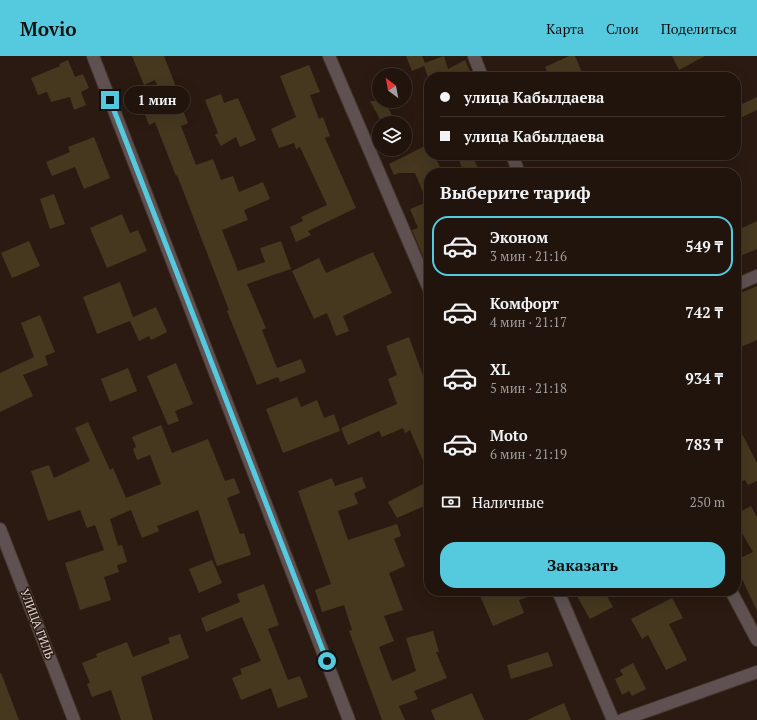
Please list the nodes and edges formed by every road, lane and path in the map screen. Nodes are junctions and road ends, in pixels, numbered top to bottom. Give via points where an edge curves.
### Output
1 (94, 56) edge
2 (329, 56) edge
3 (474, 56) edge
4 (480, 72) edge
5 (757, 276) edge
6 (424, 277) edge
7 (741, 283) edge
8 (0, 529) edge
9 (560, 596) edge
10 (734, 596) edge
11 (757, 640) edge
12 (757, 672) edge
13 (74, 720) edge
14 (349, 720) edge
15 (613, 720) edge
16 (622, 720) edge

1 - 14 street
2 - 6 street
3 - 4 street
5 - 7 street
8 - 13 street, УЛИЦА ГИЛЬ
9 - 15 street
10 - 11 street
12 - 16 street

